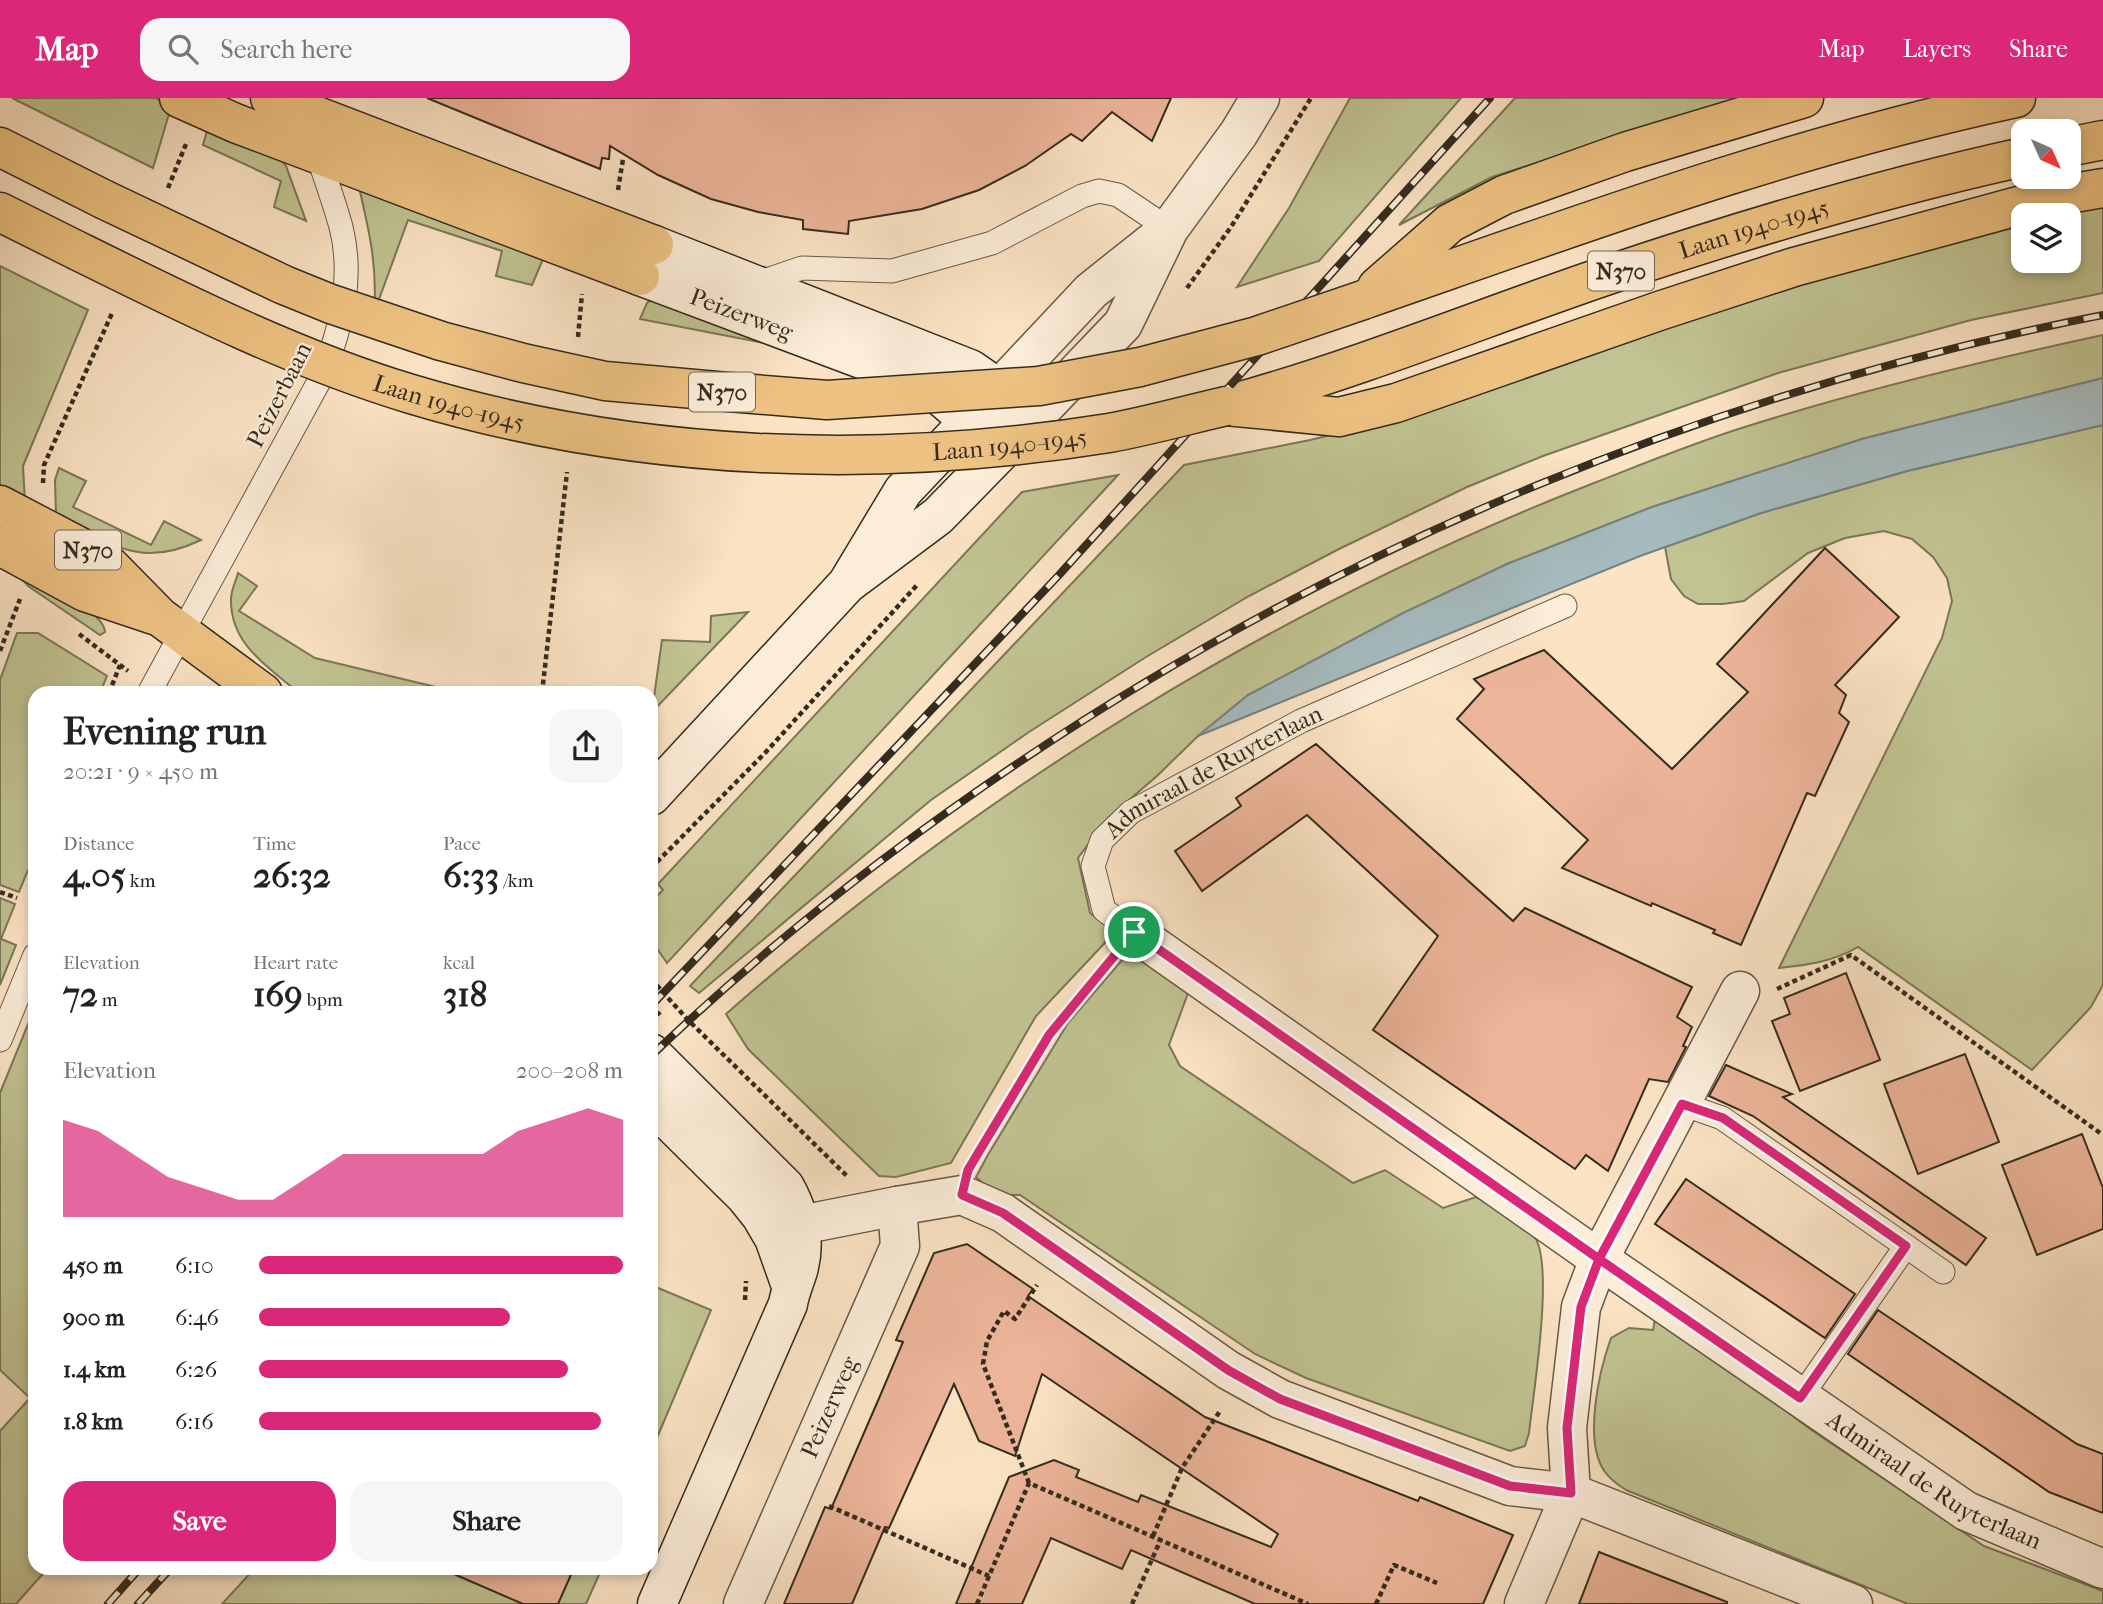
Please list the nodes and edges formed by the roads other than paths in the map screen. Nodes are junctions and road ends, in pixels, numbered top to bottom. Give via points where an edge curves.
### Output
1 (1261, 98) edge
2 (1804, 98) edge
3 (2016, 98) edge
4 (296, 101) edge
5 (186, 102) edge
6 (2103, 141) edge
7 (2081, 145) edge
8 (0, 147) edge
9 (317, 154) junction
10 (2011, 160) edge
11 (2103, 188) edge
12 (0, 212) edge
13 (1169, 229) junction
14 (647, 260) junction
15 (755, 284) junction
16 (1363, 300) junction
17 (999, 389) junction
18 (1226, 406) junction
19 (969, 421) junction
20 (1018, 434) junction
21 (0, 505) edge
22 (0, 545) edge
23 (847, 584) junction
24 (1564, 606) dead end
25 (171, 624) junction
26 (152, 686) edge
27 (254, 686) edge
28 (658, 788) edge
29 (1134, 932) joint
30 (28, 972) edge
31 (1740, 991) road end
32 (0, 1040) edge
33 (658, 1060) edge
34 (1682, 1104) junction
35 (658, 1109) edge
36 (889, 1207) junction
37 (785, 1228) junction
38 (1906, 1246) junction
39 (1599, 1259) junction
40 (1943, 1272) dead end
41 (1800, 1398) junction
42 (1571, 1493) junction
43 (2103, 1569) edge
44 (657, 1604) edge
45 (743, 1604) edge
46 (1524, 1604) edge
47 (1853, 1604) edge

1 - 13 street
2 - 16 highway, N370 via 1625,152 1504,195 1450,223
3 - 16 highway, N370 via 1802,151
4 - 9 lane, Peizerbaan
4 - 14 highway
5 - 9 highway
6 - 7 highway
8 - 16 highway, N370, bridge via 331,304 441,341 605,381 827,400 1039,386 1153,364 1257,336
9 - 14 highway
9 - 25 lane, Peizerbaan via 341,230 346,267 336,341 322,376
10 - 18 highway, Laan 1940-1945 / N370 via 1926,179 1605,276 1346,369
11 - 18 highway, N370 via 2051,197 1794,267 1396,403 1339,416
12 - 18 highway, Laan 1940-1945 / N370, bridge via 261,339 336,368 411,394 585,434 759,455 901,455 1112,432
13 - 15 lane, Peizerweg via 1118,195 1099,191 992,243 892,271 802,268
13 - 17 street via 1091,291
13 - 20 street via 1123,324
14 - 15 street, Peizerweg
14 - 19 street, Peizerweg via 931,388
15 - 17 street, Peizerweg via 956,362
17 - 19 street
17 - 20 street, Laan 1940-1945
19 - 20 street, Laan 1940-1945
19 - 23 street via 903,491
20 - 23 street via 938,516
21 - 25 highway, N370 via 103,559
22 - 25 highway, N370 via 85,592
23 - 28 street
24 - 29 lane, Admiraal de Ruyterlaan via 1301,721 1131,812 1102,840 1093,866 1104,910
25 - 26 lane, Peizerbaan
25 - 27 highway
29 - 39 street, Admiraal de Ruyterlaan
30 - 32 lane
31 - 34 street
33 - 37 street via 785,1187 796,1207
34 - 38 lane via 1723,1118
34 - 39 street
35 - 37 street via 745,1196
36 - 37 street
36 - 42 street via 962,1195 1003,1213 1242,1378 1280,1399 1510,1486
36 - 45 street, Peizerweg via 900,1247
37 - 44 street via 784,1262 791,1286 781,1321
38 - 40 lane
38 - 41 lane
39 - 41 street, Admiraal de Ruyterlaan
39 - 42 street via 1581,1307 1567,1428
41 - 43 street, Admiraal de Ruyterlaan via 1966,1511
42 - 46 street
42 - 47 street

